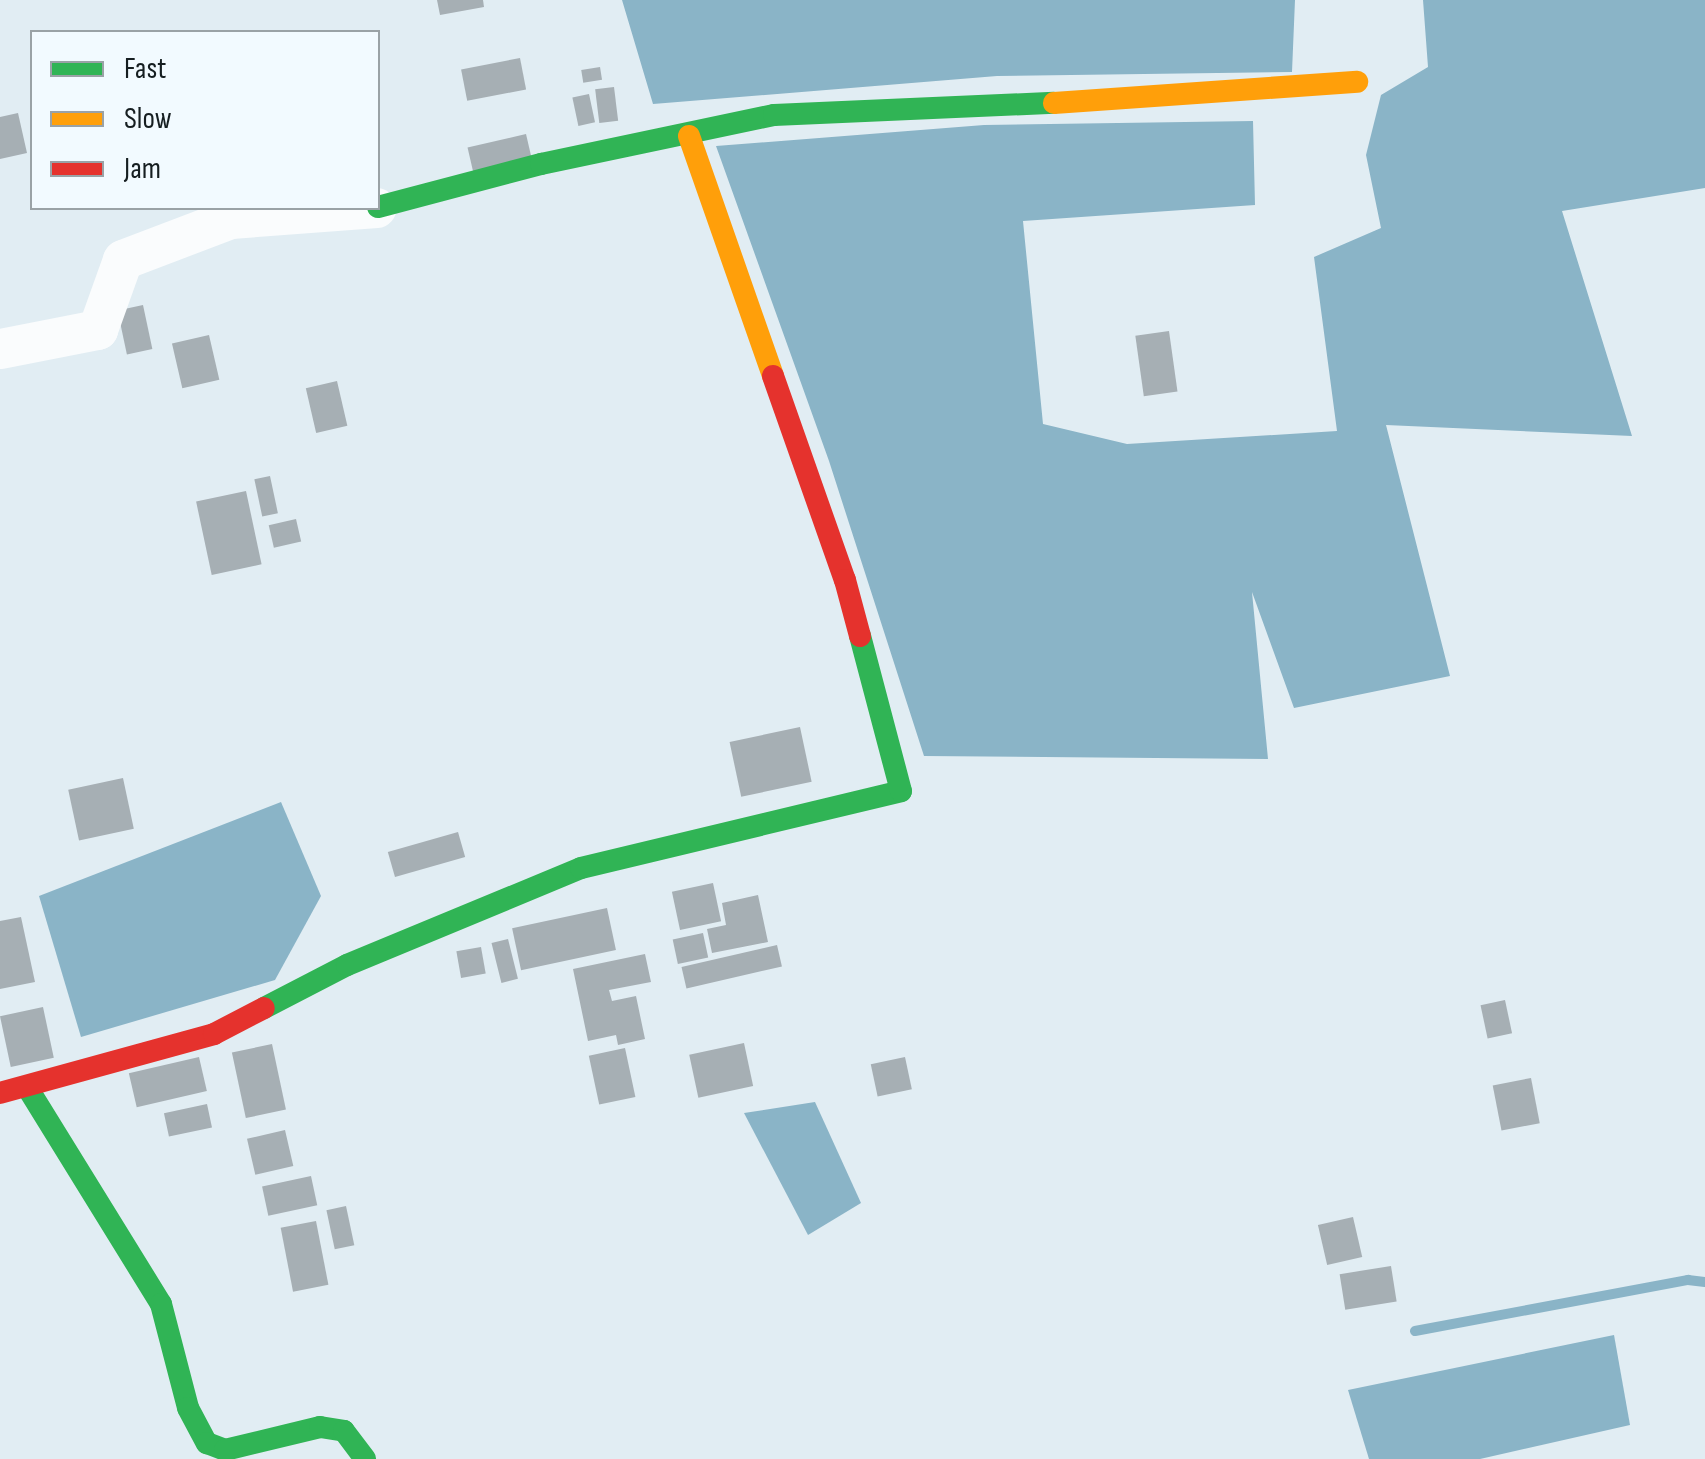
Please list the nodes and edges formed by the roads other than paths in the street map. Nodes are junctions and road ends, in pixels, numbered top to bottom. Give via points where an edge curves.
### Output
1 (1357, 82) dead end
2 (689, 136) junction
3 (380, 207) edge
4 (350, 210) edge
5 (0, 349) edge
6 (27, 1086) junction
7 (0, 1093) edge
8 (364, 1459) edge

1 - 2 street via 1160,99 774,115
2 - 3 street via 541,164
2 - 6 street via 844,580 901,791 580,868 347,965 214,1034
4 - 5 street via 231,219 124,260 98,330
6 - 7 street
6 - 8 street via 160,1304 188,1408 206,1443 225,1450 320,1427 344,1430

